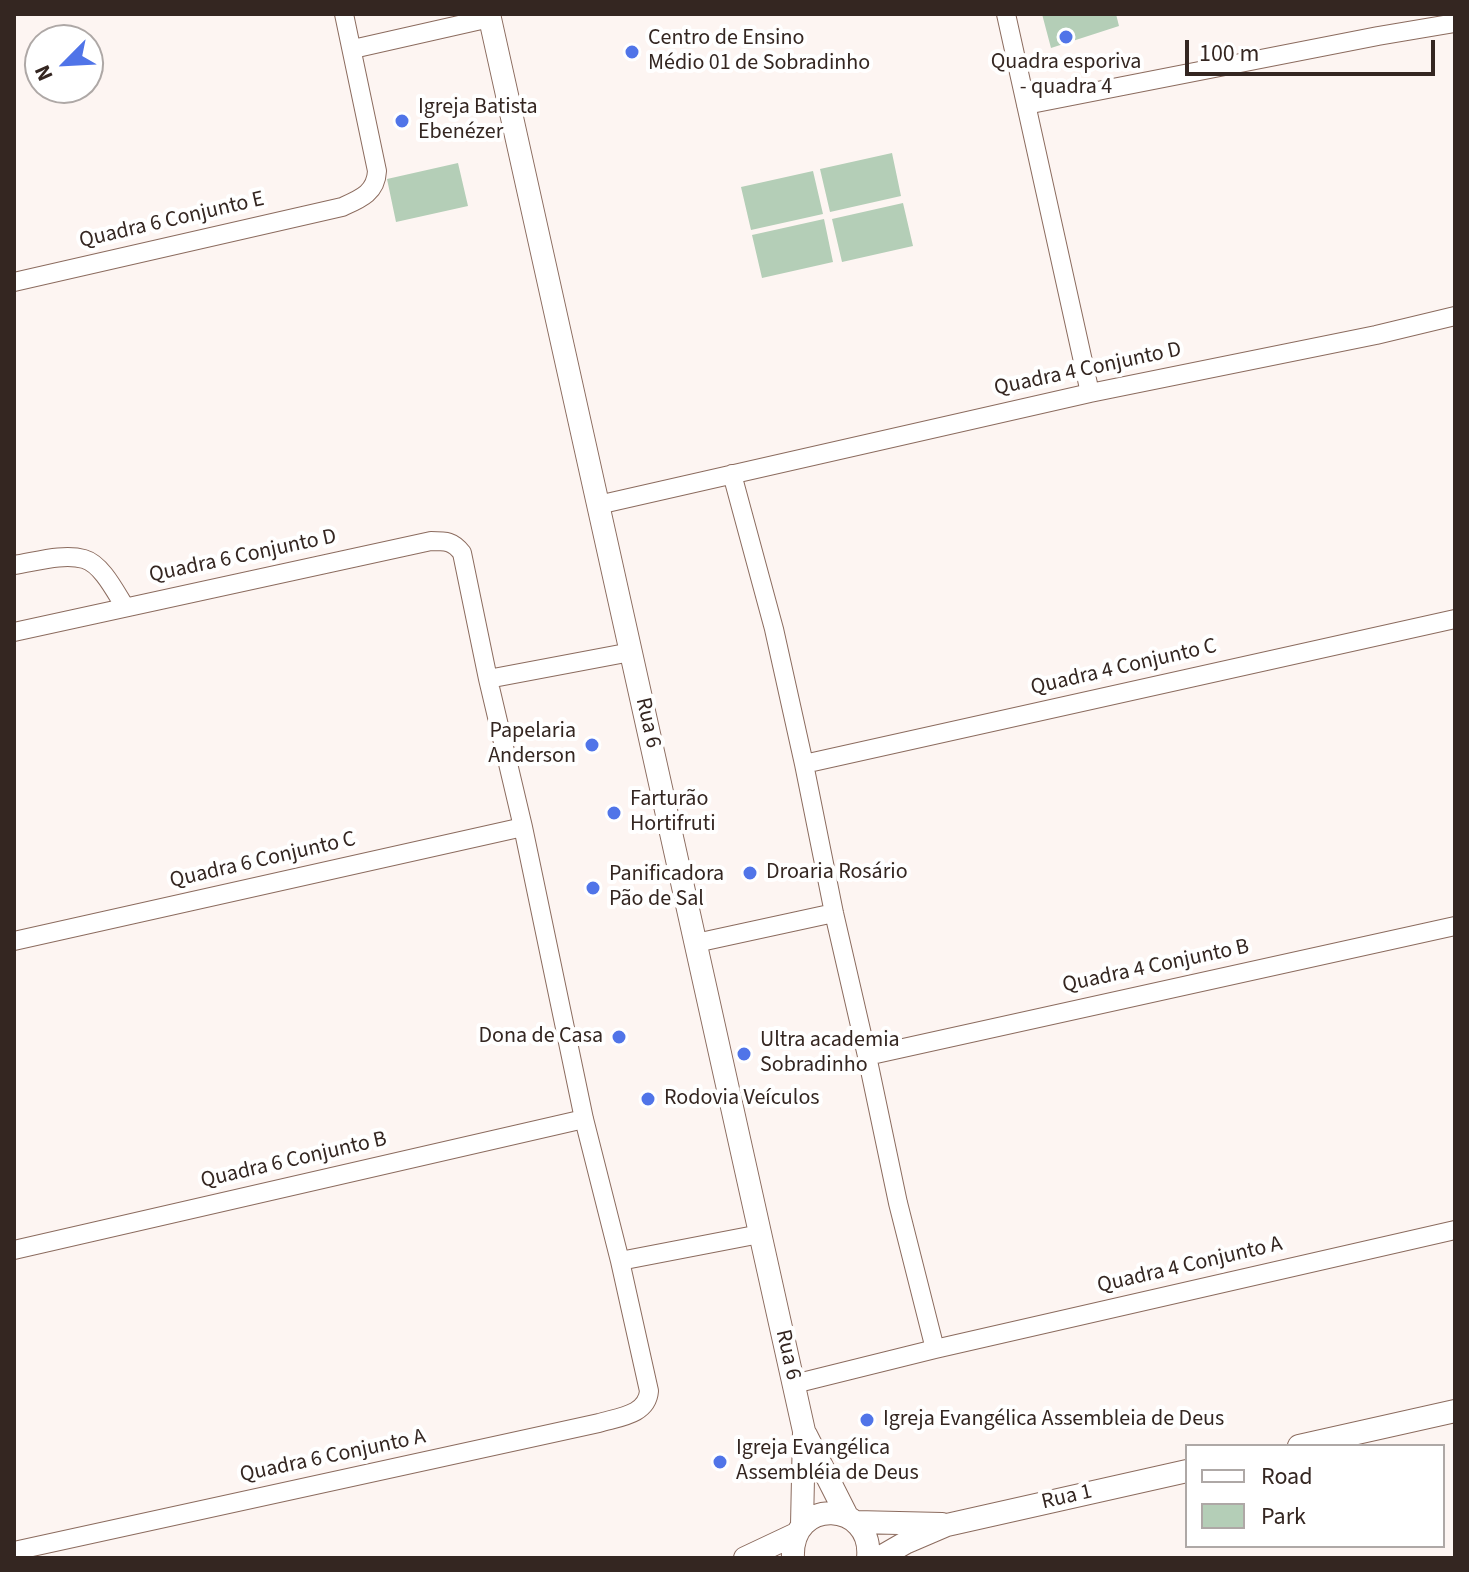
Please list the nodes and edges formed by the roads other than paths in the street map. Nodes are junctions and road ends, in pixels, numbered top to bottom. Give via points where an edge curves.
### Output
1 (344, 14) edge
2 (1006, 14) edge
3 (490, 16) edge
4 (1455, 23) edge
5 (353, 49) junction
6 (1026, 105) junction
7 (14, 282) edge
8 (1455, 316) edge
9 (1090, 393) junction
10 (732, 474) junction
11 (598, 505) junction
12 (14, 565) edge
13 (125, 607) junction
14 (1455, 619) edge
15 (14, 632) edge
16 (631, 652) junction
17 (488, 679) junction
18 (804, 764) junction
19 (523, 827) junction
20 (834, 913) junction
21 (1455, 926) edge
22 (14, 941) edge
23 (696, 943) junction
24 (867, 1056) junction
25 (584, 1119) junction
26 (1455, 1230) edge
27 (760, 1234) junction
28 (14, 1250) edge
29 (620, 1261) junction
30 (935, 1349) junction
31 (794, 1384) junction
32 (1455, 1411) edge
33 (804, 1431) junction
34 (1308, 1444) edge
35 (1185, 1471) edge
36 (852, 1519) junction
37 (947, 1525) junction
38 (799, 1530) junction
39 (14, 1551) edge
40 (745, 1558) edge
41 (793, 1558) edge
42 (868, 1558) edge
43 (879, 1558) edge

1 - 5 street
2 - 6 street
3 - 5 street
3 - 11 street, Rua 6
4 - 6 street
5 - 7 street, Quadra 6 Conjunto E via 377,171 369,192 342,207
6 - 9 street
8 - 9 street, Quadra 4 Conjunto D
9 - 10 street, Quadra 4 Conjunto D
10 - 11 street, Quadra 4 Conjunto D
10 - 18 street
11 - 16 street, Rua 6
12 - 13 street via 86,559
13 - 15 street, Quadra 6 Conjunto D
13 - 17 street, Quadra 6 Conjunto D via 447,541 462,553
14 - 18 street, Quadra 4 Conjunto C
16 - 17 street
16 - 23 street, Rua 6
17 - 19 street
18 - 20 street
19 - 22 street, Quadra 6 Conjunto C
19 - 25 street
20 - 23 street
20 - 24 street
21 - 24 street, Quadra 4 Conjunto B
23 - 27 street, Rua 6
24 - 30 street
25 - 28 street, Quadra 6 Conjunto B
25 - 29 street
26 - 30 street, Quadra 4 Conjunto A
27 - 29 street
27 - 31 street, Rua 6
29 - 39 street, Quadra 6 Conjunto A via 649,1391 644,1407 636,1412
30 - 31 street, Quadra 4 Conjunto A
31 - 33 street, Rua 6
32 - 34 street
33 - 36 street, Rua 6
33 - 38 street, Rua 6
35 - 37 street, Rua 1
36 - 37 street
36 - 38 street via 823,1513
36 - 42 street, Rua 6 via 868,1542
37 - 43 street
38 - 40 street
38 - 41 street, Rua 6

